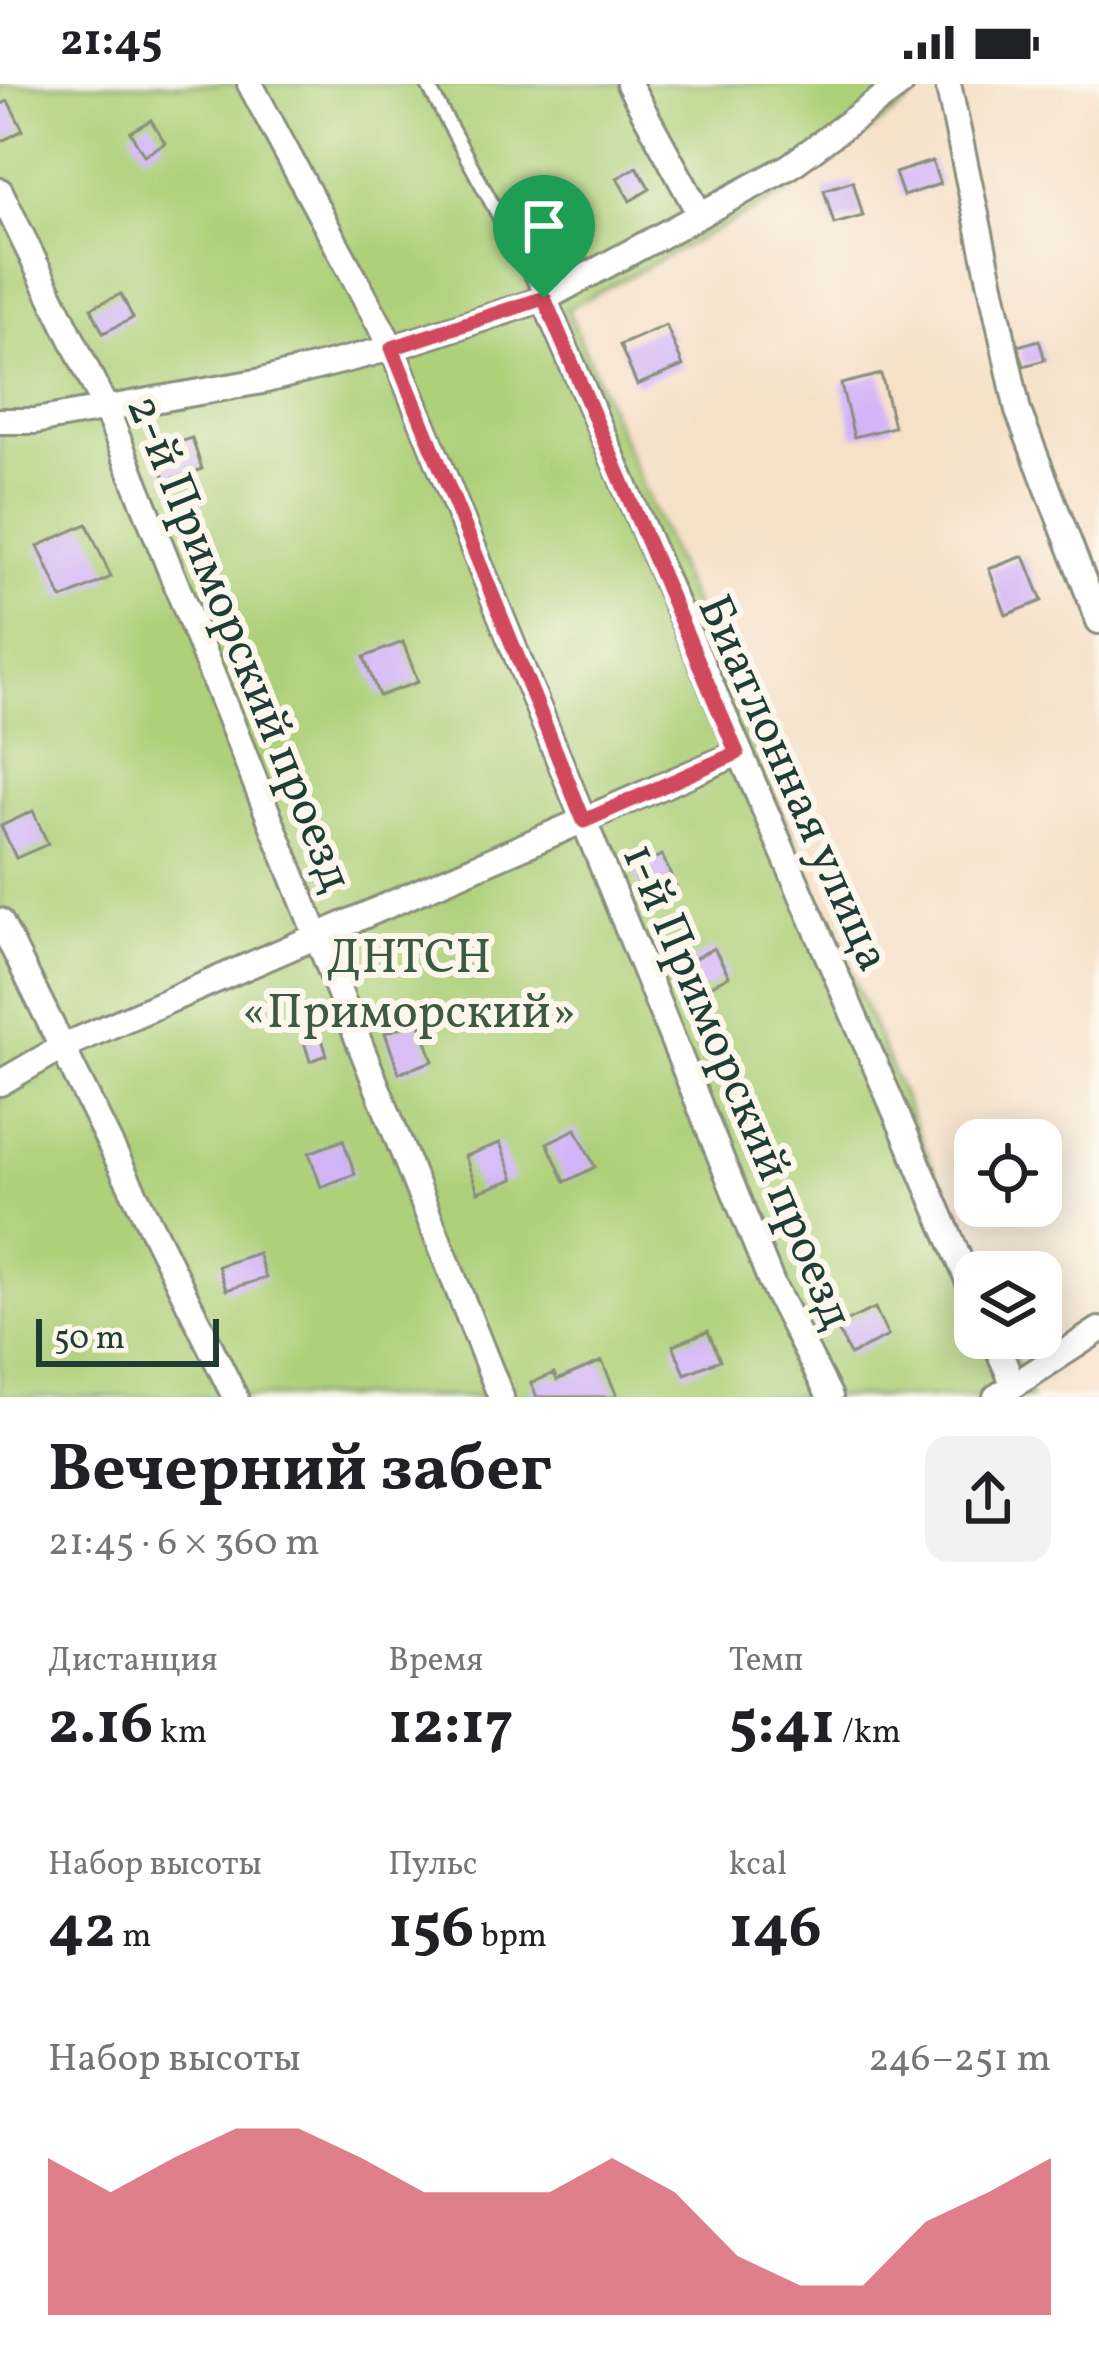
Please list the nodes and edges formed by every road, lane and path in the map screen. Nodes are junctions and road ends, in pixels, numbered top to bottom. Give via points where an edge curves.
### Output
1 (250, 84) edge
2 (427, 84) edge
3 (629, 84) edge
4 (901, 84) edge
5 (948, 84) edge
6 (0, 190) edge
7 (700, 215) junction
8 (544, 298) junction
9 (392, 348) junction
10 (106, 409) junction
11 (0, 421) edge
12 (1099, 620) edge
13 (737, 753) junction
14 (584, 821) junction
15 (0, 921) edge
16 (314, 935) junction
17 (64, 1046) junction
18 (0, 1083) edge
19 (955, 1251) edge
20 (1099, 1330) edge
21 (997, 1359) edge
22 (1004, 1390) edge
23 (235, 1397) edge
24 (500, 1397) edge
25 (830, 1397) edge

1 - 9 street, 1-й Приморский проезд
2 - 8 lane
3 - 7 street
4 - 7 street via 790,166
5 - 12 street via 1018,410
6 - 10 street, 2-й Приморский проезд
7 - 8 street
8 - 9 street
8 - 13 street, Биатлонная улица
9 - 10 street
9 - 14 street, 1-й Приморский проезд
10 - 11 street
10 - 16 street, 2-й Приморский проезд
13 - 14 street
13 - 19 street, Биатлонная улица
14 - 16 street
14 - 25 street, 1-й Приморский проезд via 772,1284
15 - 17 street
16 - 17 street
16 - 24 street, 2-й Приморский проезд
17 - 18 street
17 - 23 street
20 - 22 street
21 - 22 street

